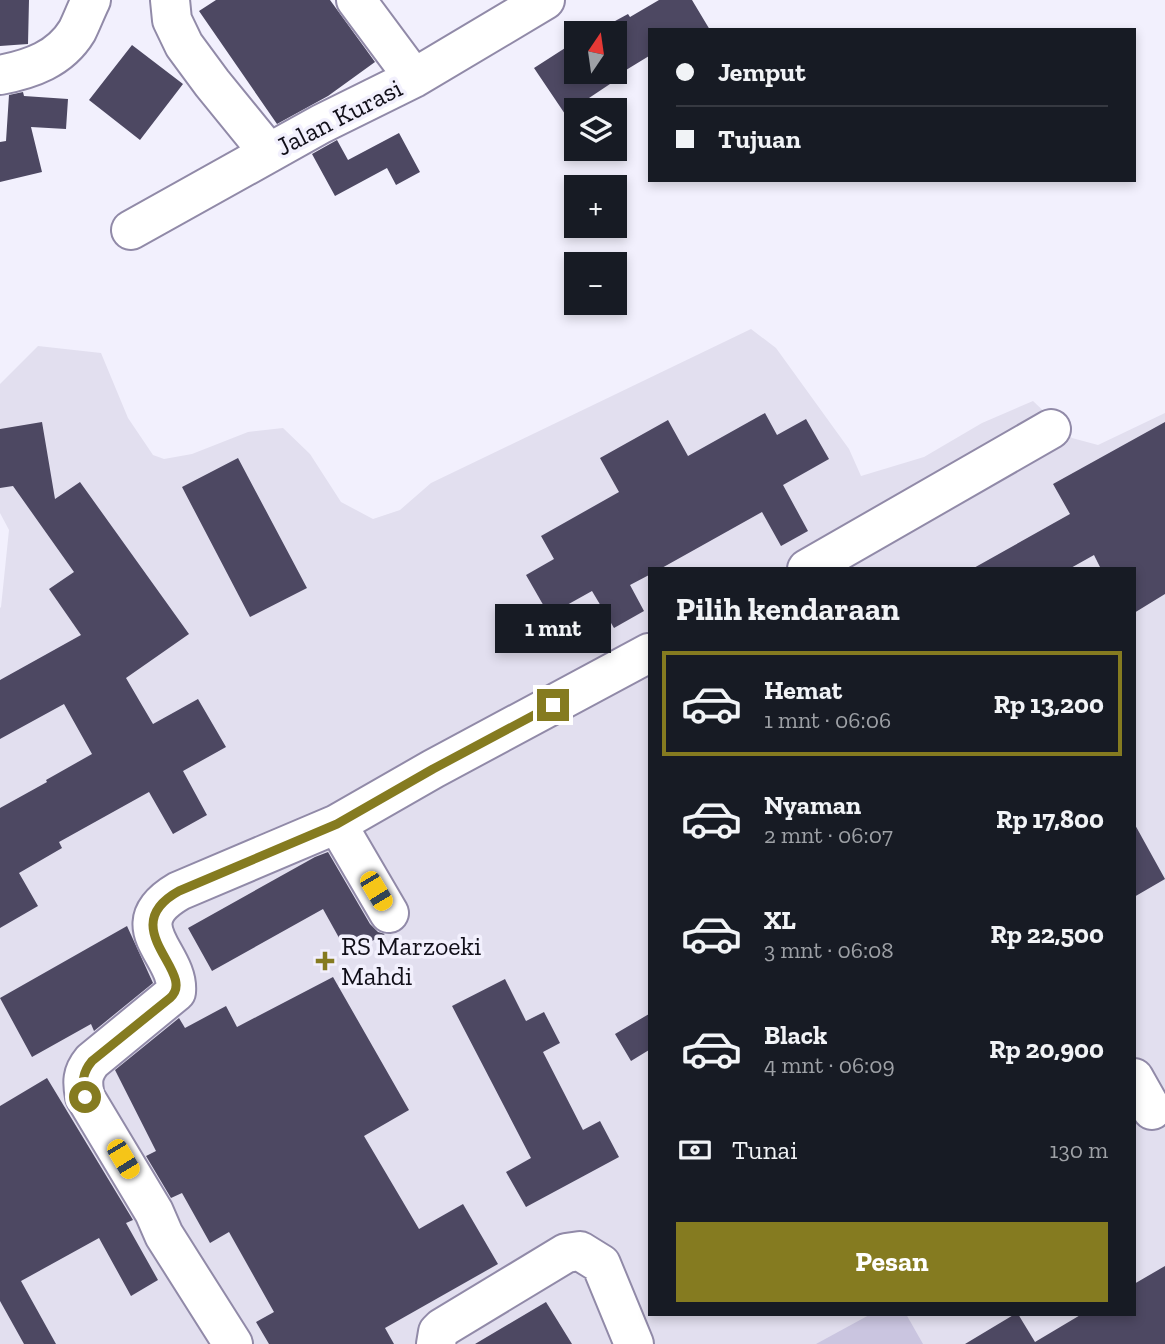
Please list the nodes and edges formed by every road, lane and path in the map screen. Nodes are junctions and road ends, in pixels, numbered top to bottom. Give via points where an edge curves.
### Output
1 (91, 0) edge
2 (170, 0) edge
3 (356, 0) edge
4 (545, 0) edge
5 (0, 75) edge
6 (414, 78) junction
7 (269, 153) junction
8 (131, 230) dead end
9 (1051, 429) dead end
10 (832, 563) edge
11 (648, 654) edge
12 (337, 824) junction
13 (389, 913) dead end
14 (233, 1344) edge
15 (436, 1344) edge
16 (634, 1344) edge

1 - 5 street via 65,47 38,65
2 - 7 street via 172,20 184,45
3 - 6 street
4 - 6 street, Jalan Kurasi
6 - 7 street, Jalan Kurasi
7 - 8 street, Jalan Kurasi
9 - 10 street
11 - 12 street
12 - 13 street
12 - 14 street via 167,897 152,927 174,974 177,992 92,1061 83,1075 85,1097
15 - 16 street via 442,1328 566,1253 580,1251 601,1264

